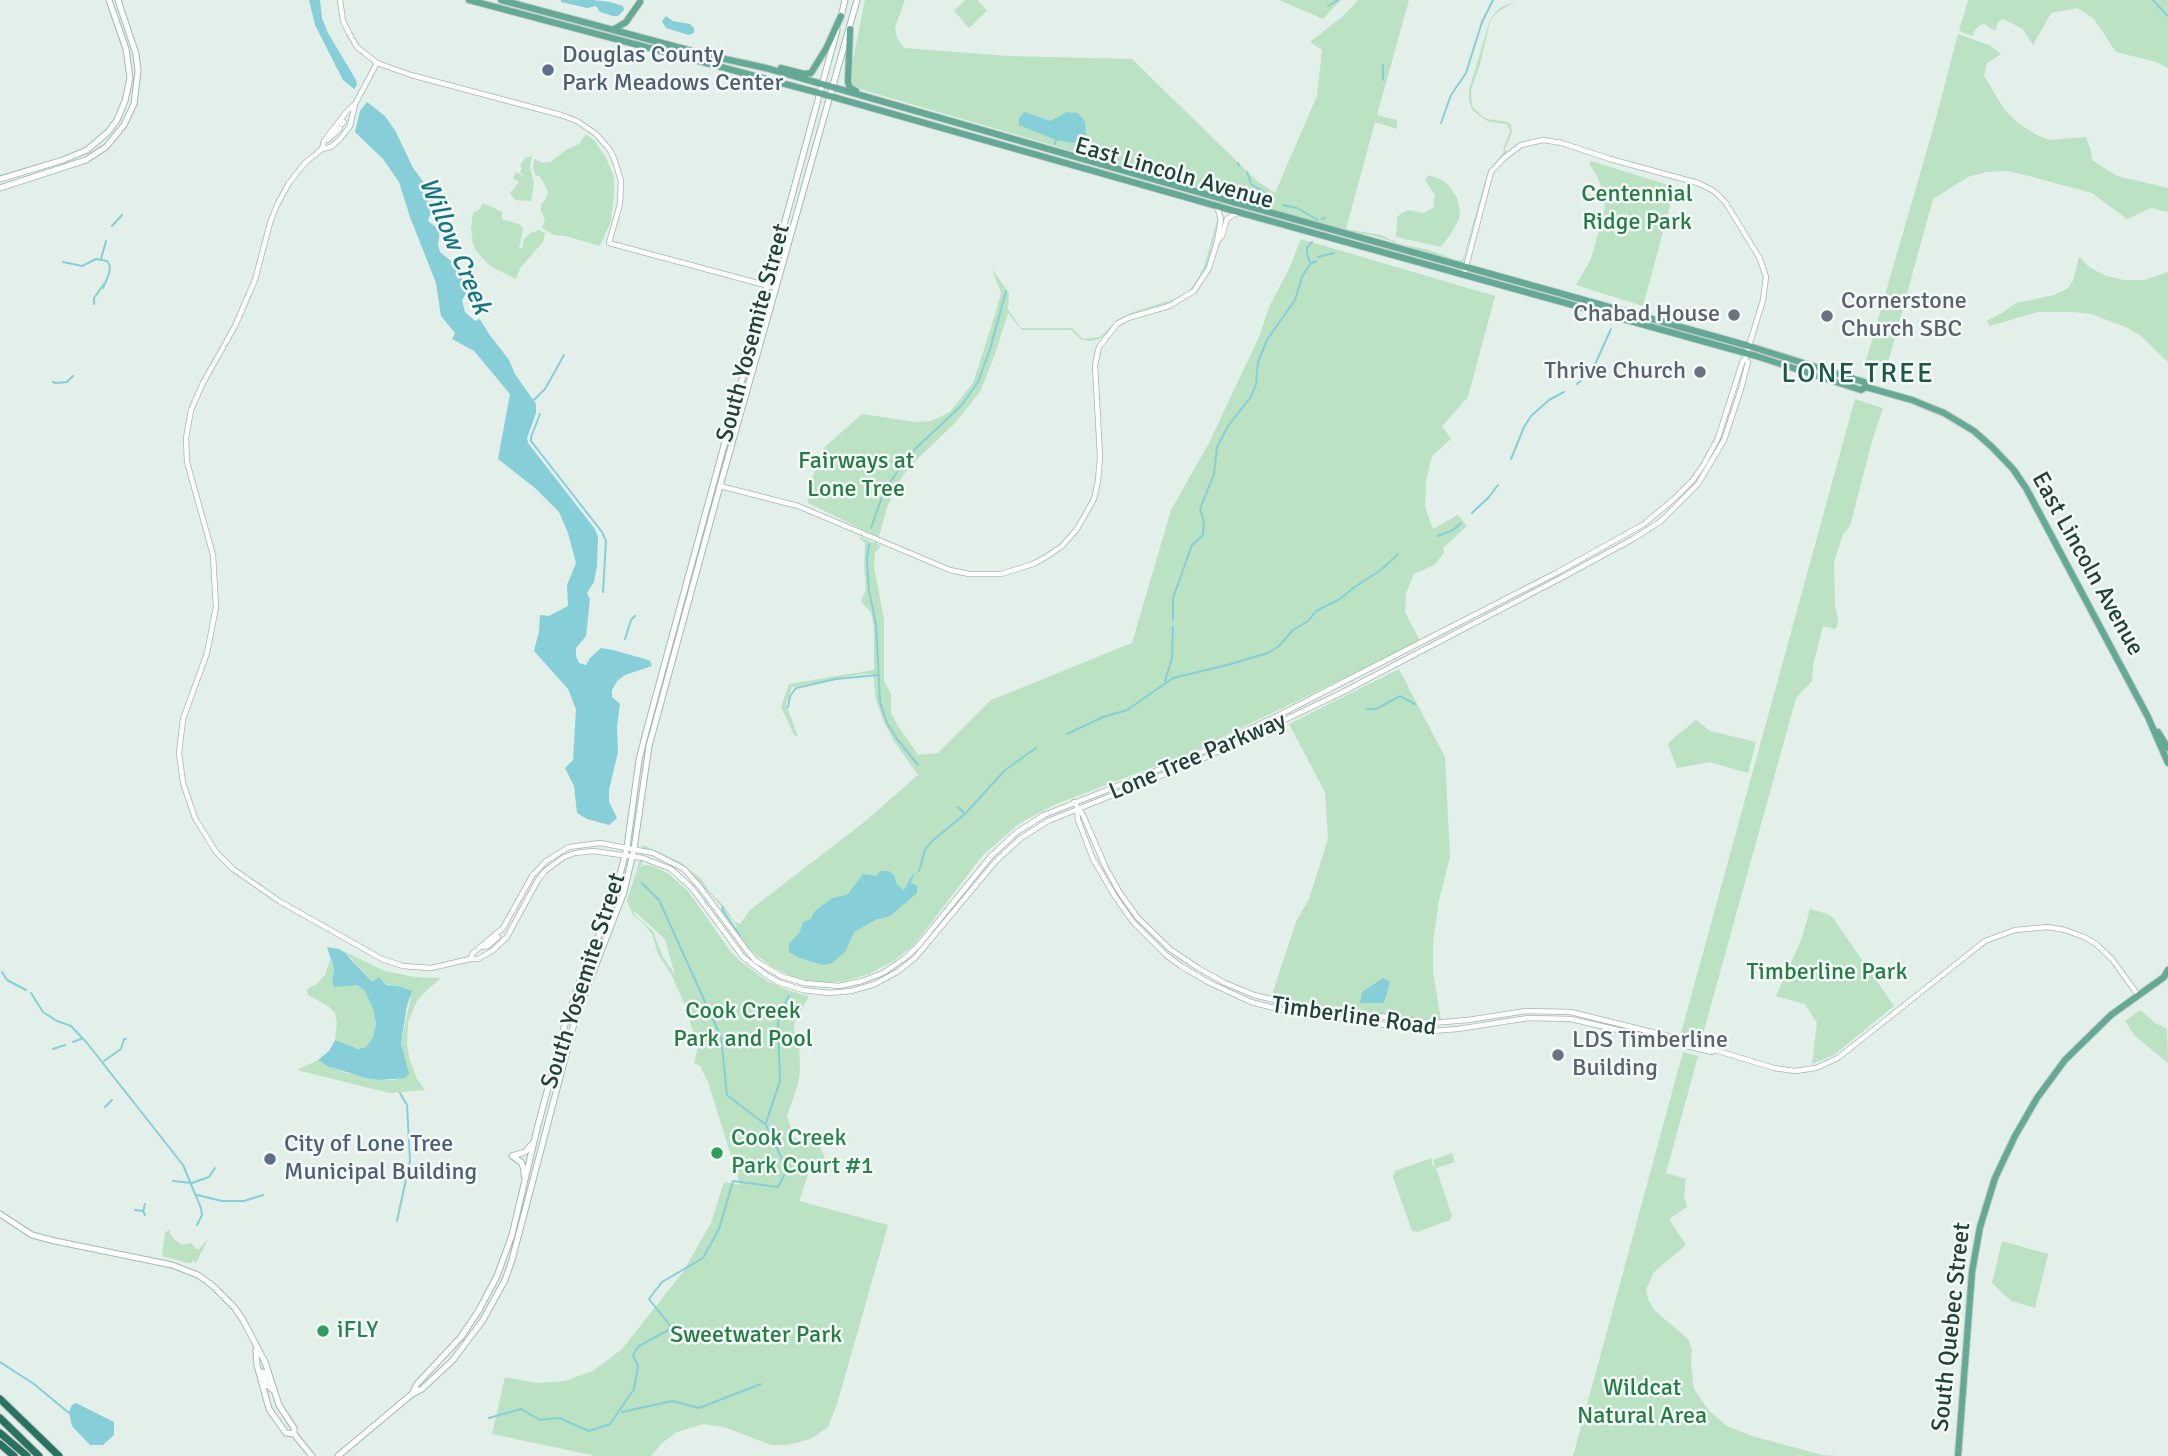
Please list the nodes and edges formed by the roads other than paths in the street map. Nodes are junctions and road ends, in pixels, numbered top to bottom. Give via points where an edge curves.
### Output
1 (109, 0) edge
2 (118, 0) edge
3 (340, 0) edge
4 (469, 0) edge
5 (501, 0) edge
6 (845, 0) edge
7 (857, 0) edge
8 (640, 2) dead end
9 (841, 16) junction
10 (849, 29) junction
11 (613, 30) junction
12 (377, 63) junction
13 (766, 68) junction
14 (832, 88) junction
15 (820, 89) junction
16 (829, 96) junction
17 (355, 104) junction
18 (917, 112) junction
19 (342, 125) junction
20 (343, 135) junction
21 (323, 147) junction
22 (0, 178) edge
23 (0, 188) edge
24 (1217, 206) junction
25 (1240, 213) junction
26 (1217, 242) junction
27 (1465, 270) junction
28 (767, 286) junction
29 (776, 288) junction
30 (1747, 353) junction
31 (712, 484) junction
32 (720, 486) junction
33 (686, 582) junction
34 (691, 592) junction
35 (2148, 717) junction
36 (2165, 740) edge
37 (2168, 748) edge
38 (2168, 763) edge
39 (1076, 805) junction
40 (626, 851) junction
41 (634, 852) junction
42 (509, 933) junction
43 (499, 937) junction
44 (485, 947) junction
45 (492, 951) junction
46 (470, 959) junction
47 (2167, 975) edge
48 (2138, 995) junction
49 (534, 1140) junction
50 (523, 1187) junction
51 (0, 1214) edge
52 (256, 1349) junction
53 (257, 1366) junction
54 (273, 1390) junction
55 (265, 1393) junction
56 (412, 1394) junction
57 (0, 1399) edge
58 (0, 1418) edge
59 (0, 1425) edge
60 (293, 1426) junction
61 (0, 1433) edge
62 (294, 1434) junction
63 (0, 1444) edge
64 (14, 1456) edge
65 (27, 1456) edge
66 (37, 1456) edge
67 (59, 1456) edge
68 (312, 1456) edge
69 (338, 1456) edge
70 (1958, 1456) edge

1 - 22 main road via 130,78 117,120 95,144 77,155
2 - 23 main road via 138,71 134,104 124,125 106,147 86,160
3 - 12 street via 357,47
4 - 15 main road, East Lincoln Avenue
5 - 11 main road, East Lincoln Avenue
6 - 9 main road, South Yosemite Street
7 - 10 main road, South Yosemite Street
8 - 11 main road via 626,22
9 - 13 main road via 811,73
9 - 15 main road, South Yosemite Street
10 - 14 main road, South Yosemite Street
10 - 18 main road via 849,87
11 - 13 main road, East Lincoln Avenue
12 - 17 street
12 - 28 street via 577,121 602,139 619,172 620,204 609,243
13 - 15 main road, East Lincoln Avenue
14 - 15 main road, East Lincoln Avenue
14 - 16 main road, South Yosemite Street
14 - 18 main road, East Lincoln Avenue
15 - 16 main road, East Lincoln Avenue
15 - 28 main road, South Yosemite Street
16 - 24 main road, East Lincoln Avenue
16 - 29 main road, South Yosemite Street
17 - 19 street
17 - 19 street
18 - 27 main road, East Lincoln Avenue
19 - 20 street
19 - 20 street
19 - 21 street
19 - 21 street
20 - 21 street via 331,147
21 - 46 street via 289,183 277,205 255,280 191,410 187,462 213,555 216,607 207,653 183,719 180,766 195,818 216,852 250,882 382,959 431,968
24 - 25 main road, East Lincoln Avenue
24 - 26 street via 1221,219
25 - 26 street via 1227,219
25 - 27 main road, East Lincoln Avenue
26 - 32 street via 1209,268 1194,291 1170,306 1117,324 1099,347 1095,365 1100,457 1094,499 1062,546 1033,564 1001,574 950,570 818,513
27 - 30 main road, East Lincoln Avenue
27 - 30 street, Lone Tree Parkway via 1490,172 1521,145 1544,140 1562,143 1698,183 1722,198 1757,253 1766,277
28 - 29 street
28 - 31 main road, South Yosemite Street
29 - 32 main road, South Yosemite Street
30 - 35 main road, East Lincoln Avenue via 1944,413 1974,431 2006,460 2037,508
30 - 39 street, Lone Tree Parkway via 1730,425 1717,454 1698,484 1648,530 1328,699 1198,761
31 - 32 street
31 - 33 main road, South Yosemite Street
32 - 34 main road, South Yosemite Street
33 - 34 main road
33 - 40 main road, South Yosemite Street via 639,760
34 - 41 main road, South Yosemite Street via 647,758
35 - 36 main road, East Lincoln Avenue
35 - 38 main road, East Lincoln Avenue
36 - 37 main road, East Lincoln Avenue
39 - 41 street, Lone Tree Parkway via 1010,848 903,968 875,984 840,992 803,990 765,975 734,947 678,874
39 - 48 street, Timberline Road via 1093,859 1114,895 1166,955 1251,1002 1302,1014 1431,1031 1528,1018 1571,1019 1773,1068 1805,1071 1838,1058 1985,941 2031,927 2065,930 2096,944
40 - 41 street, Lone Tree Parkway
40 - 42 street via 586,851 553,864 538,880
40 - 43 street via 600,843 557,852 532,876
40 - 49 main road, South Yosemite Street via 609,911 572,1002
41 - 56 main road, South Yosemite Street via 617,914 576,1016 505,1280 465,1345 438,1375
42 - 43 street
42 - 43 street
43 - 44 street
43 - 44 street
43 - 45 street
44 - 45 street
44 - 46 street
45 - 46 street via 478,960
47 - 48 main road, South Quebec Street
48 - 70 main road, South Quebec Street via 2065,1060 2037,1098 1995,1178 1972,1272
49 - 50 main road, South Yosemite Street
49 - 50 main road via 526,1152 512,1156 524,1169
50 - 56 main road, South Yosemite Street via 505,1257 488,1294 461,1337
51 - 52 main road via 47,1240 162,1263 198,1275 234,1307
52 - 53 main road
52 - 54 main road
53 - 54 main road
53 - 55 main road
54 - 60 main road
55 - 60 main road
55 - 62 main road via 278,1423 286,1433
56 - 69 main road, South Yosemite Street
57 - 67 highway
58 - 66 highway
59 - 66 highway
60 - 62 main road
61 - 65 highway
62 - 68 main road
63 - 64 highway

